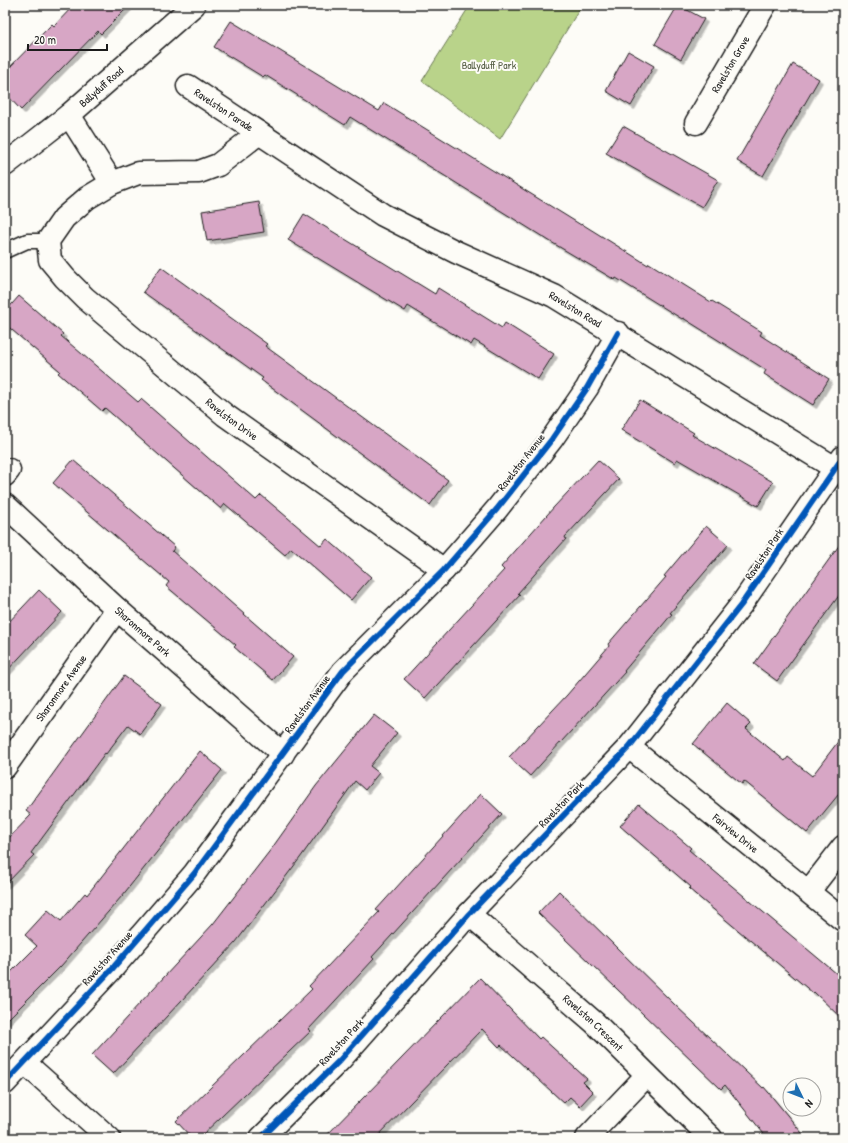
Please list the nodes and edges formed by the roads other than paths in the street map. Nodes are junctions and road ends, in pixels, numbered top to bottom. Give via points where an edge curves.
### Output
1 (194, 5) edge
2 (764, 5) edge
3 (188, 86) dead end
4 (69, 115) junction
5 (696, 123) dead end
6 (259, 133) junction
7 (5, 165) edge
8 (307, 165) joint
9 (112, 183) junction
10 (48, 241) junction
11 (5, 251) edge
12 (618, 333) junction
13 (839, 463) edge
14 (5, 505) edge
15 (444, 570) junction
16 (117, 609) junction
17 (629, 746) junction
18 (283, 754) junction
19 (5, 767) edge
20 (843, 847) edge
21 (809, 891) junction
22 (470, 914) junction
23 (843, 920) edge
24 (25, 1062) junction
25 (647, 1075) junction
26 (5, 1083) edge
27 (108, 1138) edge
28 (261, 1138) edge
29 (587, 1138) edge
30 (711, 1138) edge

1 - 4 street, Ballyduff Road
2 - 5 street, Ravelston Grove
3 - 6 street, Ravelston Parade
4 - 7 street, Ballyduff Road
4 - 9 street
6 - 8 street, Ravelston Parade
6 - 9 street, Ravelston Parade via 218,165 199,172 138,173
8 - 12 street, Ravelston Road via 383,215 456,252 554,296
9 - 10 street, Ravelston Parade via 87,198 64,218
10 - 11 lane via 27,241
10 - 15 street, Ravelston Drive via 50,260 80,294 225,415
12 - 13 street, Ravelston Road
12 - 15 street, Ravelston Avenue via 587,388 552,439 497,509
13 - 17 street, Ravelston Park via 741,605
14 - 16 street, Sharonmore Park
15 - 18 street, Ravelston Avenue via 343,671
16 - 18 street, Sharonmore Park
16 - 19 street, Sharonmore Avenue
17 - 21 street, Fairview Drive
17 - 22 street, Ravelston Park
18 - 24 street, Ravelston Avenue via 194,874 112,969
20 - 21 street
21 - 23 street, Fairview Drive
22 - 25 street, Ravelston Crescent via 595,1023
22 - 28 street, Ravelston Park via 340,1060
24 - 26 street, Ravelston Avenue
24 - 27 street
25 - 29 street
25 - 30 street, Ravelston Crescent

